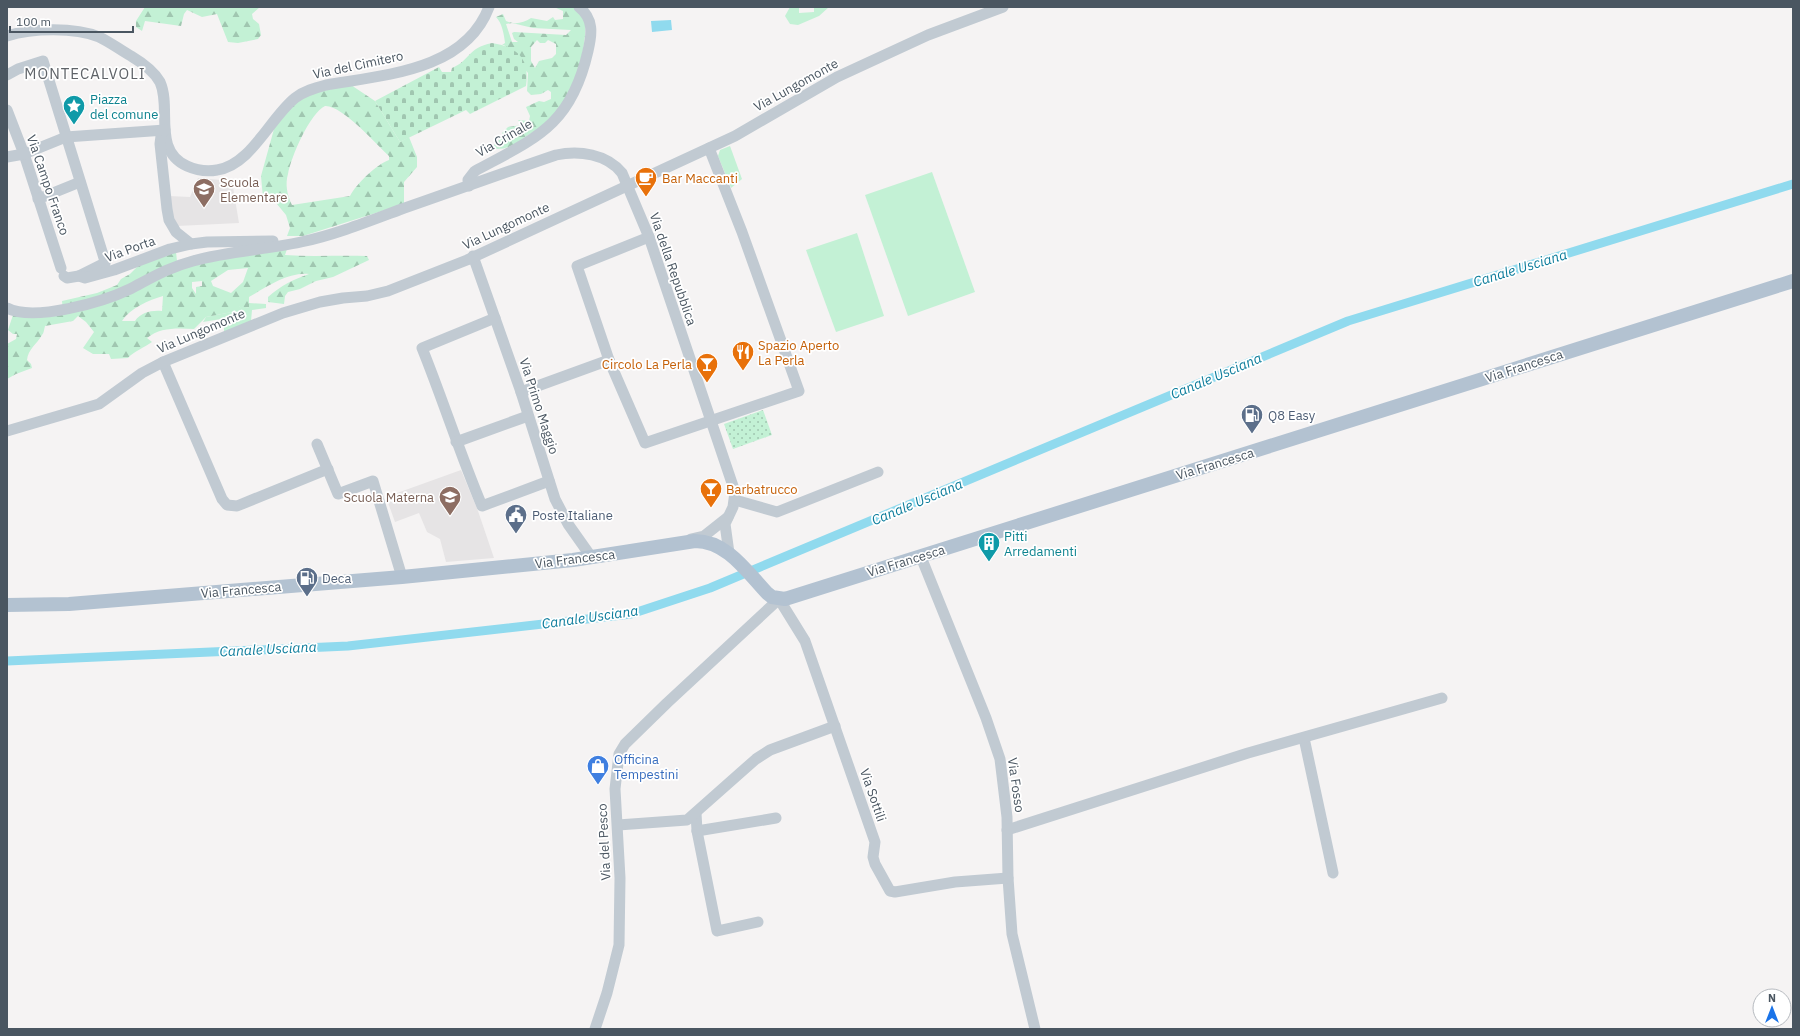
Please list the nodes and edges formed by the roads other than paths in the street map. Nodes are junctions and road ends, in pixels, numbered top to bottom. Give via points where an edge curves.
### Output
1 (489, 7) edge
2 (579, 7) edge
3 (1003, 7) edge
4 (7, 36) edge
5 (7, 75) edge
6 (7, 110) edge
7 (165, 130) junction
8 (66, 137) junction
9 (709, 148) junction
10 (24, 154) junction
11 (7, 157) edge
12 (80, 182) junction
13 (628, 185) junction
14 (469, 186) junction
15 (38, 199) junction
16 (649, 237) junction
17 (301, 242) junction
18 (191, 244) junction
19 (470, 258) junction
20 (62, 272) joint
21 (79, 276) junction
22 (1793, 281) edge
23 (7, 308) edge
24 (495, 318) junction
25 (609, 360) junction
26 (163, 362) junction
27 (521, 392) junction
28 (528, 416) junction
29 (711, 420) junction
30 (7, 431) edge
31 (456, 442) junction
32 (317, 444) dead end
33 (328, 470) junction
34 (878, 472) dead end
35 (549, 481) junction
36 (735, 500) junction
37 (724, 522) junction
38 (687, 541) junction
39 (714, 544) junction
40 (729, 553) junction
41 (921, 557) junction
42 (592, 558) junction
43 (402, 577) junction
44 (773, 596) junction
45 (7, 605) edge
46 (1442, 698) dead end
47 (835, 726) junction
48 (1304, 738) junction
49 (696, 813) junction
50 (776, 818) dead end
51 (618, 825) junction
52 (1007, 830) junction
53 (697, 831) junction
54 (1333, 873) dead end
55 (1008, 878) junction
56 (758, 922) dead end
57 (595, 1029) edge
58 (1035, 1029) edge

1 - 7 street, Via del Cimitero via 474,35 444,57 425,65 326,85 297,97 287,105 245,155 225,168 200,170 182,164 170,148
2 - 14 street, Via Crinale via 587,14 591,24 591,41 575,91 566,108 537,137 475,171 468,180
3 - 9 street, Via Lungomonte via 928,35 837,77 797,98 745,131
4 - 7 street via 32,31 86,33 104,40 141,62 157,77 164,93
5 - 8 street via 43,62
6 - 10 street, Via Campo Franco
7 - 8 street
7 - 18 street via 160,144 168,214 176,232
8 - 10 street
8 - 12 street
9 - 13 street, Via Lungomonte
9 - 29 street via 799,391
10 - 11 street
10 - 15 street, Via Campo Franco
12 - 15 street
12 - 21 street, Via Porta via 105,263
13 - 14 street, Via della Repubblica via 618,168 609,161 592,155 571,153 556,155
13 - 16 street, Via della Repubblica
13 - 19 street, Via Lungomonte
14 - 17 street, Via della Repubblica
15 - 20 street, Via Campo Franco
16 - 25 street via 577,266
16 - 29 street, Via della Repubblica
17 - 18 street, Via della Repubblica via 258,240
17 - 23 street, Via della Repubblica via 194,260 168,268 120,293 56,311 34,314
18 - 21 street, Via Porta via 114,270 85,278
19 - 24 street, Via Primo Maggio
19 - 26 street, Via Lungomonte via 388,291 320,302 283,312
20 - 21 street, Via Porta via 67,278
22 - 41 main road, Via Francesca
24 - 27 street, Via Primo Maggio
24 - 31 street via 422,348
25 - 27 street
25 - 29 street via 645,443
26 - 30 street, Via Lungomonte via 142,373 100,404
26 - 33 street via 222,499 228,505 237,506
27 - 28 street, Via Primo Maggio
28 - 31 street
28 - 35 street, Via Primo Maggio
29 - 36 street, Via della Repubblica via 735,492
31 - 35 street via 482,506
32 - 33 street
33 - 43 street via 338,494 372,481
34 - 36 street via 777,512
35 - 42 street, Via Primo Maggio via 561,512
36 - 37 street
37 - 38 street via 704,536
37 - 39 street via 719,538
37 - 40 street
38 - 39 main road, Via Francesca
38 - 42 main road, Via Francesca
39 - 40 main road, Via Francesca
40 - 44 main road, Via Francesca
41 - 44 main road, Via Francesca via 794,597
41 - 52 street, Via Fosso via 1000,759
42 - 43 main road, Via Francesca
43 - 45 main road, Via Francesca via 69,604
44 - 47 street, Via Sottili via 805,641
44 - 51 street, Via del Pesco via 735,638 625,744 619,754 616,774
46 - 48 street
47 - 49 street via 770,750 756,759
47 - 55 street, Via Sottili via 875,842 875,864 890,891
48 - 52 street via 1248,753
48 - 54 street
49 - 51 street via 687,820
49 - 53 street
50 - 53 street
51 - 57 street, Via del Pesco via 619,945
52 - 55 street, Via Fosso
53 - 56 street via 717,931
55 - 58 street, Via Fosso via 1012,934

